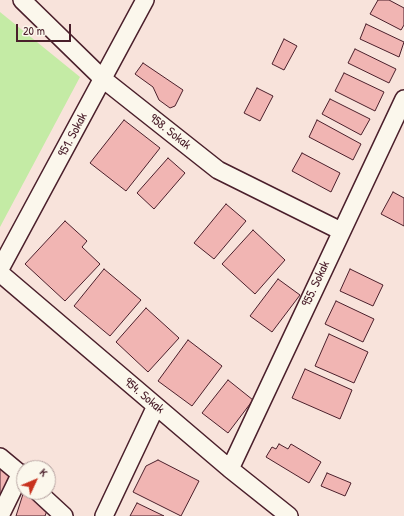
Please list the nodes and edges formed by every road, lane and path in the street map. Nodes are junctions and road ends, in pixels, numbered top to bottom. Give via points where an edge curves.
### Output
1 (22, 0) edge
2 (145, 0) edge
3 (103, 79) junction
4 (404, 99) edge
5 (341, 230) junction
6 (0, 269) edge
7 (0, 273) edge
8 (156, 406) junction
9 (0, 457) edge
10 (230, 469) junction
11 (16, 470) edge
12 (16, 486) edge
13 (47, 500) edge
14 (2, 510) edge
15 (64, 516) edge
16 (104, 516) edge
17 (289, 516) edge

1 - 3 street, 958. Sokak
2 - 3 street, 951. Sokak
3 - 5 street, 958. Sokak via 218,170
3 - 6 street, 951. Sokak
4 - 5 street, 955. Sokak
5 - 10 street, 955. Sokak
7 - 8 street, 954. Sokak
8 - 10 street, 954. Sokak
8 - 16 street
9 - 11 street
10 - 17 street, 954. Sokak
12 - 14 street
13 - 15 street

